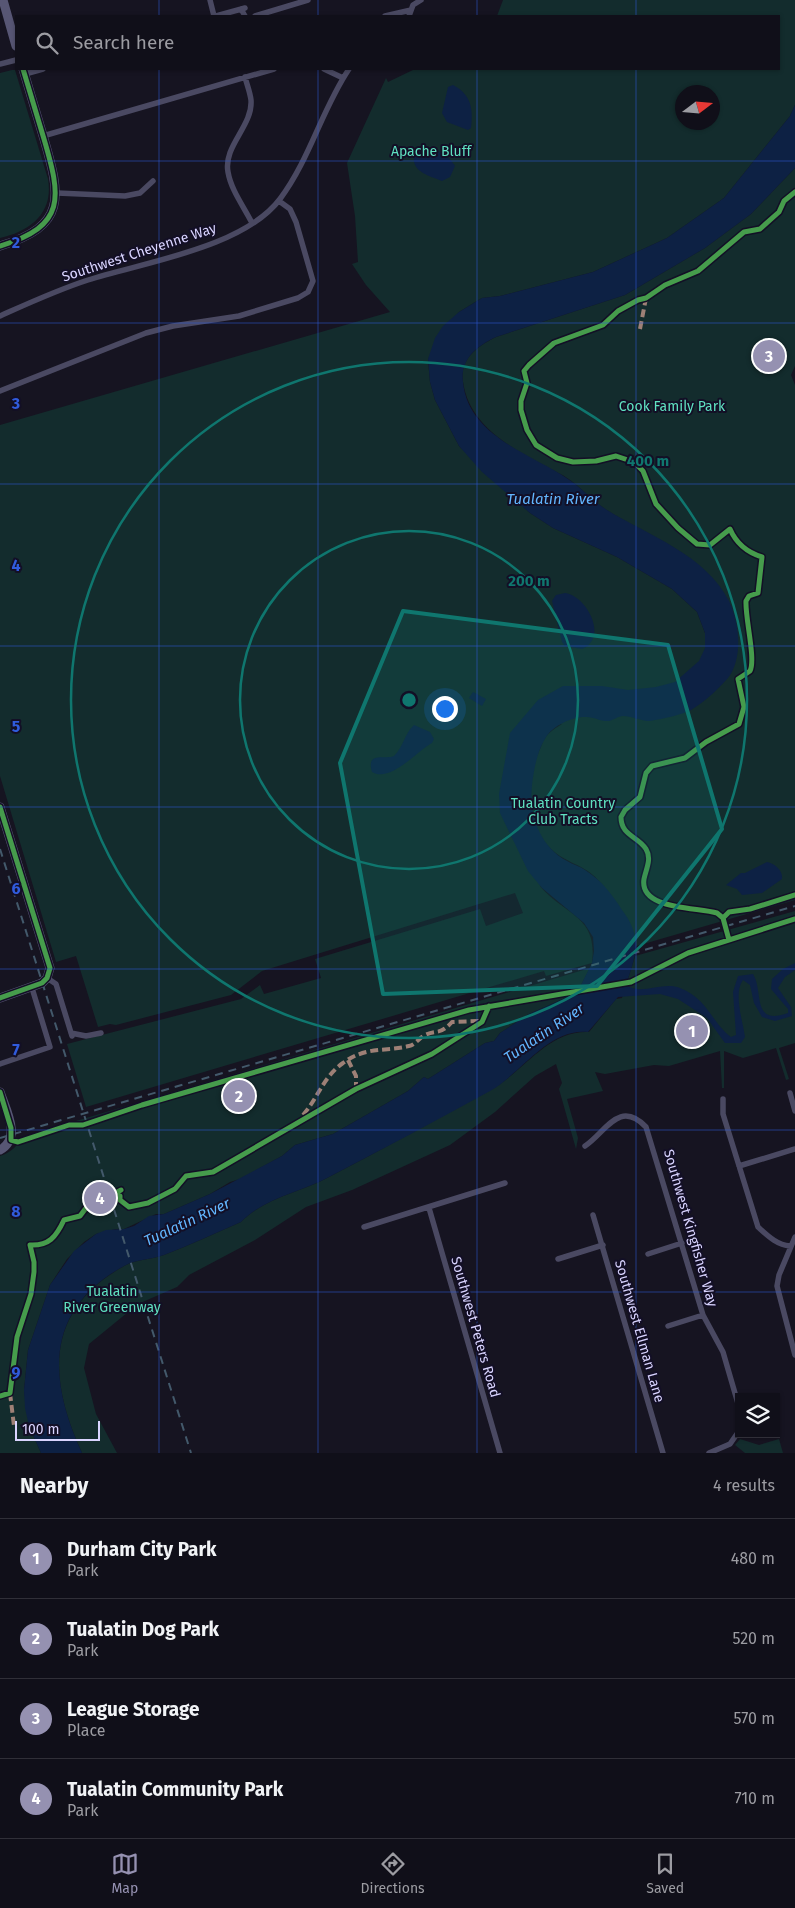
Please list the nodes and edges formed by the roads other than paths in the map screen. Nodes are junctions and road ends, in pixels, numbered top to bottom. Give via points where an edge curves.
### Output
1 (3, 0) edge
2 (210, 0) edge
3 (308, 0) edge
4 (421, 0) edge
5 (410, 13) edge
6 (215, 15) edge
7 (219, 15) edge
8 (245, 15) edge
9 (257, 15) edge
10 (393, 15) edge
11 (15, 42) edge
12 (15, 60) edge
13 (0, 64) edge
14 (270, 70) edge
15 (326, 70) edge
16 (348, 70) edge
17 (24, 71) edge
18 (245, 77) junction
19 (343, 78) junction
20 (43, 136) junction
21 (153, 181) dead end
22 (57, 193) junction
23 (279, 200) junction
24 (252, 224) junction
25 (0, 246) edge
26 (0, 316) edge
27 (0, 390) edge
28 (0, 807) edge
29 (48, 978) junction
30 (32, 988) junction
31 (0, 998) edge
32 (101, 1033) dead end
33 (0, 1064) edge
34 (0, 1092) edge
35 (790, 1093) dead end
36 (723, 1099) dead end
37 (795, 1111) edge
38 (585, 1146) dead end
39 (795, 1149) edge
40 (0, 1150) edge
41 (739, 1166) junction
42 (505, 1184) dead end
43 (429, 1208) junction
44 (593, 1215) dead end
45 (364, 1227) dead end
46 (795, 1237) edge
47 (682, 1243) junction
48 (603, 1245) junction
49 (790, 1246) junction
50 (648, 1254) dead end
51 (558, 1259) dead end
52 (703, 1315) junction
53 (668, 1326) dead end
54 (793, 1341) edge
55 (795, 1355) edge
56 (735, 1394) edge
57 (735, 1437) edge
58 (500, 1453) edge
59 (662, 1453) edge
60 (710, 1453) edge

1 - 11 main road
2 - 6 street
3 - 9 street
4 - 5 street via 413,5
5 - 10 street
7 - 8 street via 243,9
12 - 13 street
14 - 18 street
15 - 19 street
16 - 19 street, Southwest Cheyenne Way
17 - 20 main road
18 - 20 street
18 - 24 street via 251,101 248,117 229,157 227,170
19 - 23 street, Southwest Cheyenne Way via 293,179
20 - 22 main road via 56,178
21 - 22 street via 140,193 124,196
22 - 25 main road via 53,210 43,225 25,238
23 - 24 street, Southwest Cheyenne Way
23 - 27 street via 290,209 296,222 313,281 308,292 239,316 146,333
24 - 26 street, Southwest Cheyenne Way via 215,242 87,280
28 - 29 main road via 48,958
29 - 30 main road
29 - 32 street via 56,984 71,1035
30 - 31 main road
30 - 33 street via 50,1047
34 - 40 main road via 12,1134 9,1144
35 - 37 street
36 - 41 street via 723,1114
38 - 47 street, Southwest Kingfisher Way via 612,1120 620,1117 635,1118 646,1127
39 - 41 street
41 - 49 street via 758,1227 769,1237
42 - 43 street
43 - 45 street
43 - 58 street, Southwest Peters Road
44 - 48 street, Southwest Ellman Lane
46 - 49 street
47 - 50 street
47 - 52 street, Southwest Kingfisher Way
48 - 51 street
48 - 59 street, Southwest Ellman Lane
49 - 54 street via 777,1286
52 - 53 street
52 - 56 street, Southwest Kingfisher Way via 722,1352
54 - 55 street
57 - 60 street via 730,1444

